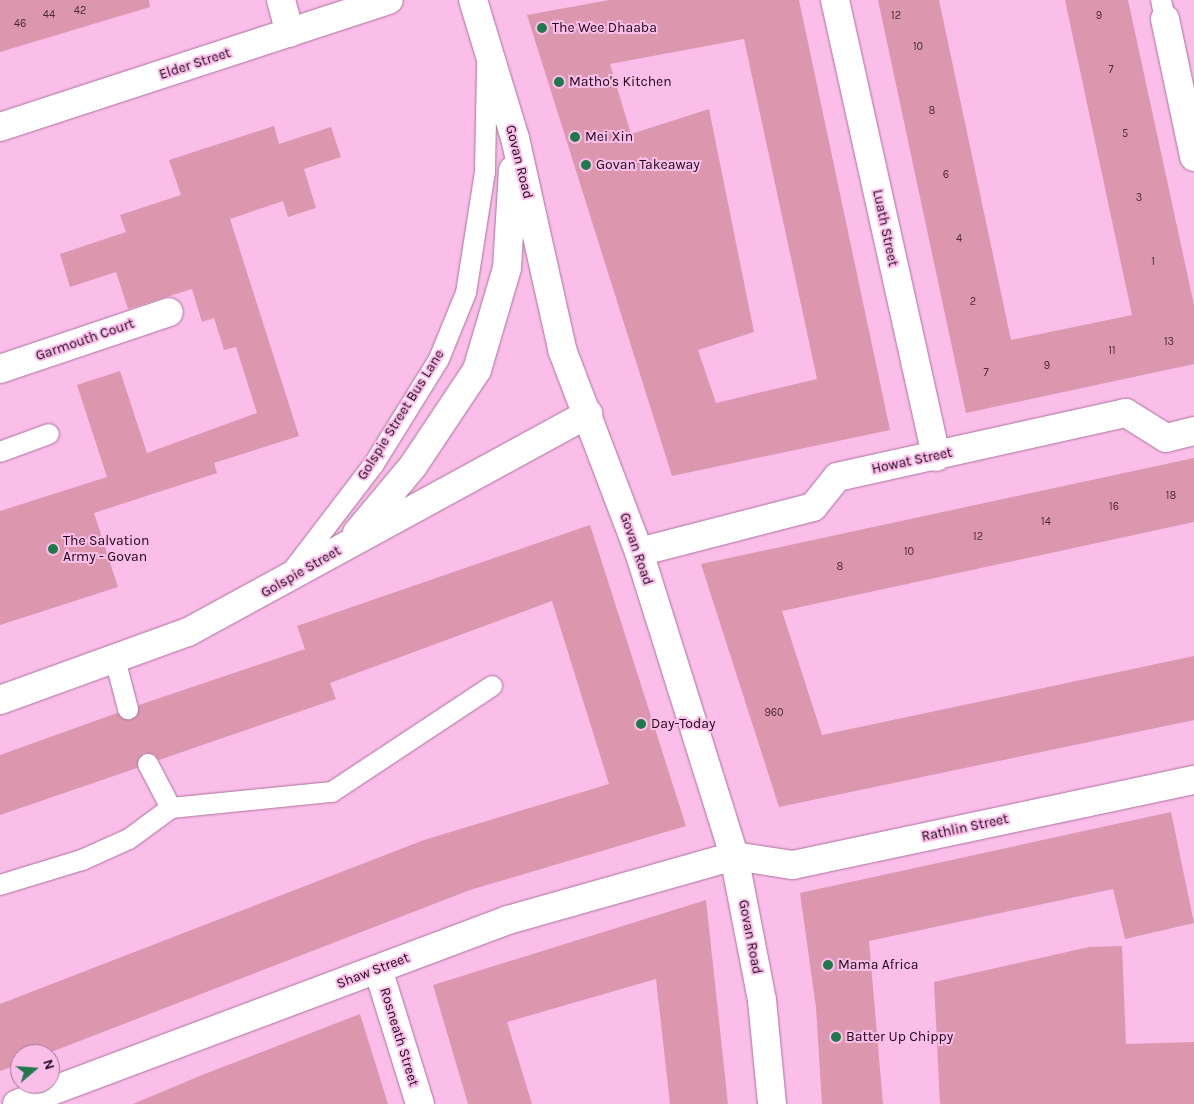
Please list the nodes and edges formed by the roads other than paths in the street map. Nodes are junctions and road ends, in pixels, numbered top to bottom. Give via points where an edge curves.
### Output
1 (281, 0) edge
2 (389, 0) edge
3 (473, 0) edge
4 (835, 0) edge
5 (1163, 10) edge
6 (290, 33) junction
7 (487, 47) junction
8 (0, 128) edge
9 (515, 138) junction
10 (1194, 157) edge
11 (169, 312) dead end
12 (0, 369) edge
13 (588, 414) junction
14 (1194, 431) edge
15 (49, 434) dead end
16 (0, 452) edge
17 (936, 457) junction
18 (346, 545) junction
19 (639, 552) junction
20 (282, 583) junction
21 (115, 659) junction
22 (492, 686) dead end
23 (0, 700) edge
24 (128, 709) dead end
25 (148, 764) dead end
26 (1194, 780) edge
27 (171, 808) junction
28 (734, 856) junction
29 (0, 885) edge
30 (378, 969) junction
31 (17, 1104) edge
32 (420, 1104) edge
33 (772, 1104) edge

1 - 6 street
2 - 6 street, Elder Street
3 - 7 street, Govan Road
4 - 17 street, Luath Street
5 - 10 street
6 - 8 street, Elder Street
7 - 9 street, Govan Road
7 - 20 lane, Golspie Street Bus Lane via 485,171 466,293 439,359 374,464
9 - 13 street, Govan Road via 563,352
9 - 18 street via 506,268 477,370 414,466
11 - 12 street, Garmouth Court
13 - 18 street, Golspie Street
13 - 19 street, Govan Road
14 - 17 street, Howat Street via 1166,438 1126,414
15 - 16 lane
17 - 19 street, Howat Street via 837,477 813,506
18 - 20 street, Golspie Street
19 - 28 street, Govan Road
20 - 21 street, Golspie Street via 188,632
21 - 23 street, Golspie Street
21 - 24 lane
22 - 27 lane via 332,792
25 - 27 lane
26 - 28 street, Rathlin Street via 793,865
27 - 29 lane via 129,839 82,860
28 - 30 street, Shaw Street via 508,920
28 - 33 street, Govan Road via 762,1000
30 - 31 street, Shaw Street
30 - 32 street, Rosneath Street

